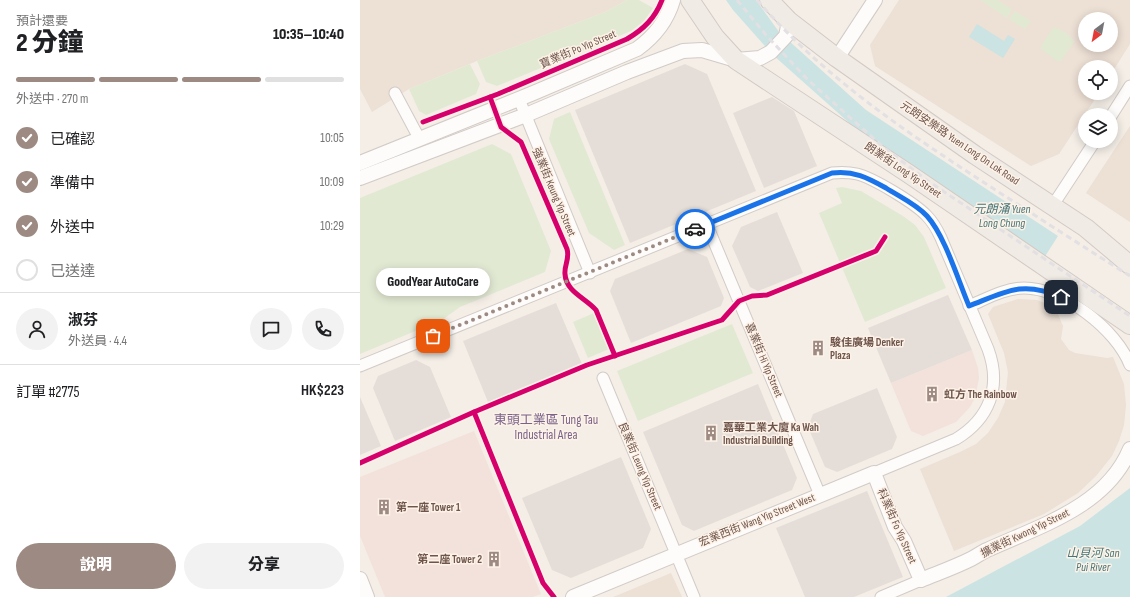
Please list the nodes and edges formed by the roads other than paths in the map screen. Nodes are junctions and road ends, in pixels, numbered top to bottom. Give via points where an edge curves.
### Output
1 (673, 0) edge
2 (690, 0) edge
3 (769, 0) edge
4 (875, 0) edge
5 (787, 29) junction
6 (836, 58) junction
7 (736, 60) junction
8 (1130, 86) edge
9 (395, 93) dead end
10 (519, 99) junction
11 (1116, 108) edge
12 (526, 115) junction
13 (419, 138) junction
14 (1090, 148) edge
15 (360, 163) edge
16 (360, 178) edge
17 (1053, 205) junction
18 (707, 225) junction
19 (1130, 265) edge
20 (590, 272) junction
21 (969, 306) junction
22 (1130, 325) edge
23 (1130, 365) edge
24 (360, 366) edge
25 (603, 378) dead end
26 (1130, 449) edge
27 (874, 473) junction
28 (820, 495) junction
29 (677, 554) junction
30 (360, 579) edge
31 (921, 580) junction
32 (367, 597) edge
33 (573, 597) edge
34 (694, 597) edge
35 (881, 597) edge

1 - 10 street, 寶業街 Po Yip Street via 668,17 652,38 638,49
2 - 7 main road, 朗業街 Long Yip Street via 715,38
3 - 5 main road, 元朗安樂路 Yuen Long On Lok Road
4 - 6 street
5 - 6 main road, 元朗安樂路 Yuen Long On Lok Road
5 - 7 street via 771,52 760,58
6 - 17 main road, 元朗安樂路 Yuen Long On Lok Road via 975,155
7 - 12 street via 702,50 683,51
7 - 22 main road, 朗業街 Long Yip Street via 916,178
8 - 11 street
9 - 13 street
10 - 12 street, 強業街 Keung Yip Street
10 - 13 street, 寶業街 Po Yip Street
12 - 16 street
12 - 20 street, 強業街 Keung Yip Street
13 - 15 street, 寶業街 Po Yip Street
14 - 17 street
17 - 19 main road, 元朗安樂路 Yuen Long On Lok Road via 1086,228
18 - 20 street
18 - 21 street, 宏業西街 Wang Yip Street West via 832,173 849,172 866,177 911,203 926,215 939,234
18 - 28 street, 喜業街 Hi Yip Street
20 - 24 street
21 - 23 street via 1016,288 1050,292 1070,302 1104,328 1120,345
21 - 27 street, 宏業西街 Wang Yip Street West via 992,358 994,380 983,415 966,433
25 - 29 street, 良業街 Leung Yip Street
26 - 31 street, 擴業街 Kwong Yip Street via 1106,486 1076,508
27 - 28 street, 宏業西街 Wang Yip Street West
27 - 31 street, 科業街 Fo Yip Street via 895,527
28 - 29 street, 宏業西街 Wang Yip Street West
29 - 33 street, 宏業西街 Wang Yip Street West
29 - 34 street, 良業街 Leung Yip Street
30 - 32 street
31 - 35 street

